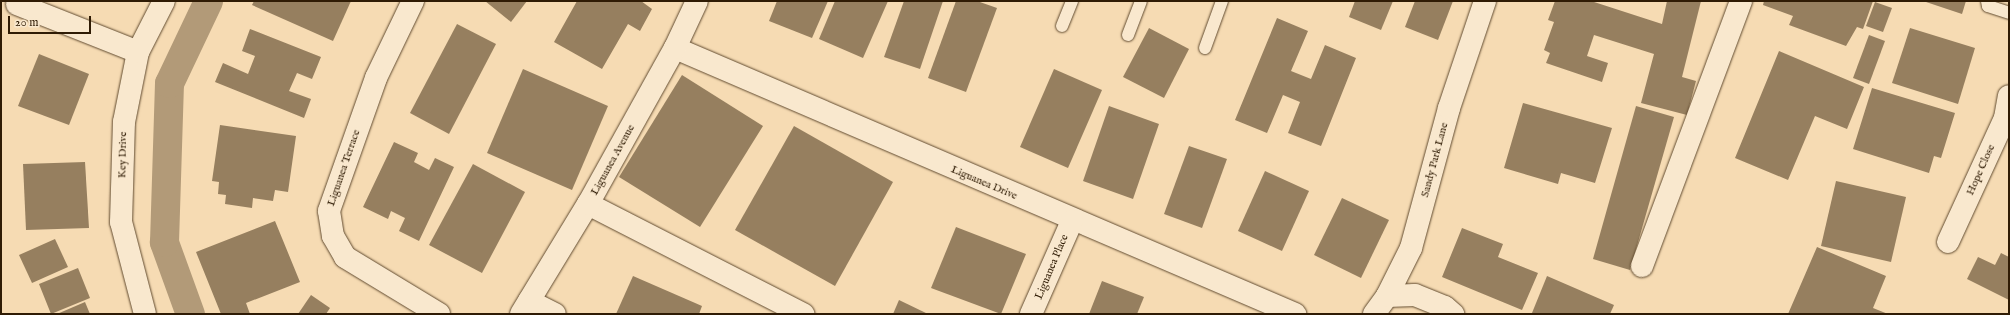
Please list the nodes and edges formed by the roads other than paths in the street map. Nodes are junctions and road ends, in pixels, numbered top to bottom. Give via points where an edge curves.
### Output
1 (164, 1) edge
2 (413, 1) edge
3 (697, 1) edge
4 (1072, 1) edge
5 (1141, 1) edge
6 (1222, 1) edge
7 (1485, 1) edge
8 (1741, 1) edge
9 (1987, 1) edge
10 (17, 4) dead end
11 (2009, 13) edge
12 (1062, 26) dead end
13 (1128, 35) dead end
14 (675, 48) junction
15 (1205, 48) dead end
16 (138, 52) junction
17 (2009, 96) edge
18 (588, 204) junction
19 (1072, 220) junction
20 (1948, 242) dead end
21 (1642, 266) dead end
22 (1387, 296) junction
23 (525, 307) edge
24 (145, 314) edge
25 (438, 314) edge
26 (555, 314) edge
27 (803, 314) edge
28 (1031, 314) edge
29 (1295, 314) edge
30 (1374, 314) edge
31 (1453, 314) edge

1 - 16 street, Key Drive
2 - 25 street, Liguanea Terrace via 376,78 329,211 333,236 345,257
3 - 14 street, Liguanea Avenue
4 - 12 lane
5 - 13 lane
6 - 15 lane
7 - 22 street, Sandy Park Lane via 1449,108 1411,248
8 - 21 street
9 - 11 lane via 1988,6
10 - 16 street
14 - 18 street, Liguanea Avenue
14 - 19 street, Liguanea Drive
16 - 24 street, Key Drive via 124,122 121,222
17 - 20 street, Hope Close via 2005,118
18 - 23 street, Liguanea Avenue
18 - 27 street
19 - 28 street, Liguanea Place
19 - 29 street, Liguanea Drive
22 - 30 street, Sandy Park Lane
22 - 31 street via 1415,295 1445,307
23 - 26 street

